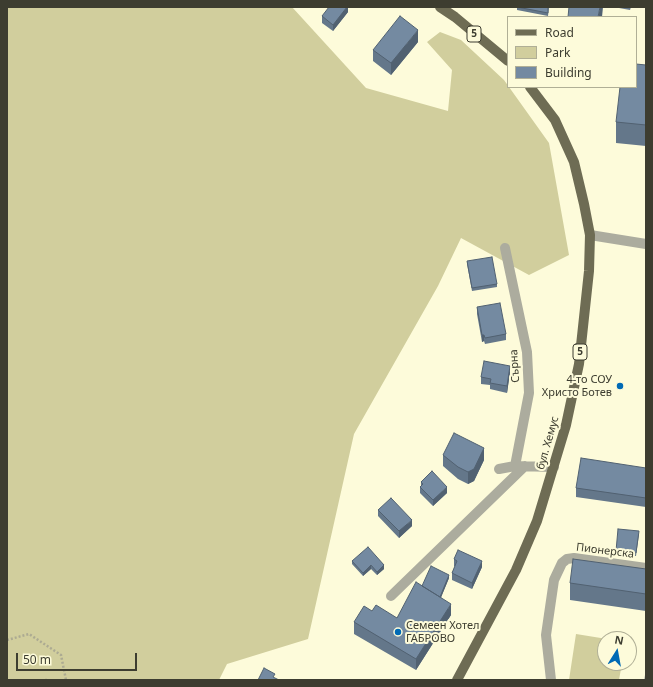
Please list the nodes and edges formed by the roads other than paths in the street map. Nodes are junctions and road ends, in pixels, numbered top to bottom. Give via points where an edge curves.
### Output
1 (440, 7) edge
2 (507, 60) edge
3 (531, 88) edge
4 (590, 235) junction
5 (646, 244) edge
6 (505, 248) dead end
7 (520, 466) junction
8 (554, 467) junction
9 (499, 469) dead end
10 (646, 568) edge
11 (391, 596) dead end
12 (457, 680) edge
13 (551, 680) edge

1 - 2 main road, 5
3 - 4 main road, бул. Хемус / 5 via 555,120 574,162
4 - 5 street
4 - 8 main road, бул. Хемус / 5 via 589,271 579,364
6 - 7 street, Сърна via 527,352 528,393
7 - 8 street
7 - 9 street
7 - 11 street
8 - 12 main road, бул. Хемус / 5 via 537,521 516,570
10 - 13 street, Пионерска via 574,558 562,563 554,580 546,635

